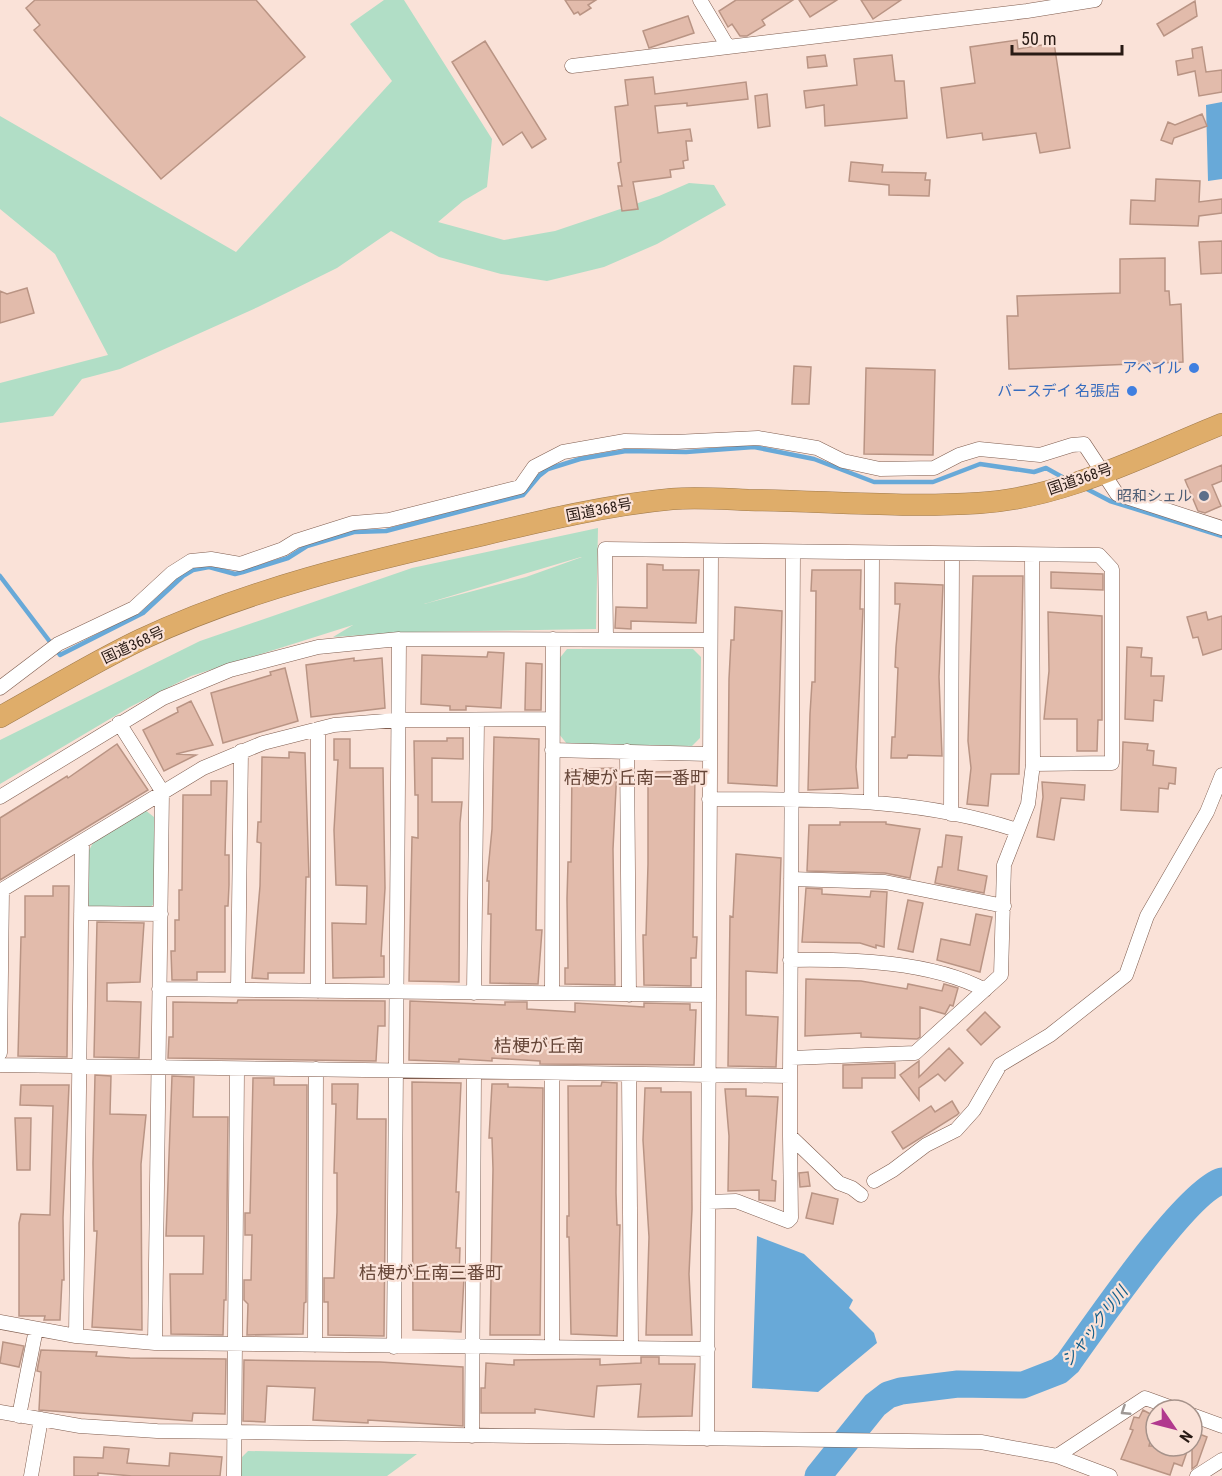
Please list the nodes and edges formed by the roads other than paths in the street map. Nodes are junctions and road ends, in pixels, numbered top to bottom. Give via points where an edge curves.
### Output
1 (700, 0) edge
2 (1095, 0) edge
3 (1070, 2) edge
4 (728, 47) junction
5 (572, 66) dead end
6 (1222, 424) edge
7 (1098, 474) junction
8 (1218, 527) edge
9 (711, 551) junction
10 (794, 552) junction
11 (872, 554) junction
12 (952, 555) junction
13 (1032, 556) junction
14 (399, 639) junction
15 (553, 639) junction
16 (606, 639) junction
17 (709, 640) junction
18 (0, 688) edge
19 (0, 717) edge
20 (552, 719) junction
21 (398, 720) junction
22 (477, 720) junction
23 (119, 723) junction
24 (318, 729) junction
25 (552, 750) junction
26 (241, 751) junction
27 (627, 751) junction
28 (709, 754) junction
29 (1033, 764) junction
30 (1222, 775) edge
31 (162, 791) junction
32 (0, 797) edge
33 (708, 799) junction
34 (791, 800) junction
35 (871, 801) junction
36 (951, 814) junction
37 (1017, 830) junction
38 (82, 842) junction
39 (791, 879) junction
40 (1, 891) edge
41 (1004, 906) junction
42 (81, 913) junction
43 (160, 914) junction
44 (790, 960) junction
45 (159, 989) junction
46 (238, 990) junction
47 (985, 990) junction
48 (318, 991) junction
49 (396, 992) junction
50 (474, 993) junction
51 (552, 993) junction
52 (629, 995) junction
53 (708, 995) junction
54 (0, 1053) edge
55 (791, 1058) junction
56 (0, 1065) edge
57 (81, 1067) junction
58 (158, 1067) junction
59 (316, 1069) junction
60 (237, 1070) junction
61 (396, 1071) junction
62 (474, 1072) junction
63 (552, 1074) junction
64 (629, 1074) junction
65 (707, 1075) junction
66 (790, 1076) junction
67 (790, 1136) junction
68 (874, 1181) dead end
69 (861, 1195) dead end
70 (708, 1202) junction
71 (0, 1322) edge
72 (36, 1329) junction
73 (76, 1336) junction
74 (155, 1343) junction
75 (315, 1344) junction
76 (234, 1345) junction
77 (473, 1346) junction
78 (394, 1347) junction
79 (552, 1347) junction
80 (631, 1347) junction
81 (708, 1349) junction
82 (1144, 1399) edge
83 (0, 1412) edge
84 (19, 1416) junction
85 (41, 1419) junction
86 (1204, 1419) edge
87 (1222, 1426) edge
88 (233, 1431) junction
89 (472, 1436) junction
90 (707, 1440) junction
91 (1057, 1456) junction
92 (1222, 1460) edge
93 (31, 1476) edge
94 (234, 1476) edge
95 (1110, 1476) edge
96 (1197, 1476) edge

1 - 4 street
2 - 3 street
3 - 4 street
4 - 5 street
6 - 7 highway, 国道368号
7 - 8 street via 1117,494
7 - 18 street via 1084,444 1041,455 979,450 934,468 880,469 843,461 817,448 758,438 625,441 563,452 534,467 520,486 389,520 354,523 240,564 211,559 191,561 134,608 52,648
7 - 19 highway, 国道368号 via 1057,489 980,503 676,499 567,515 337,570 258,594 143,639
9 - 10 street
9 - 16 street via 605,549
9 - 17 street
10 - 11 street
10 - 34 street
11 - 12 street
11 - 35 street
12 - 13 street
12 - 36 street
13 - 29 street
13 - 29 street via 1099,555 1112,569 1112,763
14 - 15 street
14 - 21 street
14 - 23 street via 318,647 230,670 163,698
15 - 16 street
15 - 20 street
16 - 17 street
17 - 28 street
20 - 22 street
20 - 25 street
21 - 22 street
21 - 24 street
21 - 49 street
22 - 50 street
23 - 31 street
23 - 32 street
24 - 26 street
24 - 48 street
25 - 27 street
25 - 51 street
26 - 31 street
26 - 46 street
27 - 28 street
27 - 52 street
28 - 33 street
29 - 37 street via 1028,804
30 - 68 street via 1207,812 1147,916 1126,975 1050,1035 1000,1065 974,1110 956,1130 926,1144
31 - 38 street
31 - 43 street
33 - 34 street
33 - 53 street
34 - 35 street
34 - 39 street
35 - 36 street
36 - 37 street
37 - 41 street via 1004,865
38 - 40 street
38 - 42 street
39 - 41 street via 885,882
39 - 44 street
40 - 54 street
41 - 47 street via 1001,975
42 - 43 street
42 - 57 street
43 - 45 street
44 - 47 street via 869,961 969,981
44 - 55 street
45 - 46 street
45 - 58 street
46 - 48 street
47 - 55 street via 915,1053
48 - 49 street
49 - 50 street
49 - 61 street
50 - 51 street
51 - 52 street
52 - 53 street
53 - 65 street
55 - 66 street
56 - 57 street
57 - 58 street
57 - 73 street
58 - 60 street
58 - 74 street
59 - 60 street
59 - 61 street
59 - 75 street
60 - 76 street
61 - 62 street
61 - 78 street
62 - 63 street
62 - 77 street
63 - 64 street
63 - 79 street
64 - 65 street
64 - 80 street
65 - 66 street
65 - 70 street
66 - 67 street
67 - 69 street via 839,1183
67 - 70 street via 789,1221 736,1201
70 - 81 street
71 - 72 street
72 - 73 street
72 - 84 street
73 - 74 street
74 - 76 street
75 - 76 street
75 - 78 street
76 - 88 street
77 - 78 street
77 - 79 street
77 - 89 street
79 - 80 street
80 - 81 street
81 - 90 street
82 -> 91 street
83 - 84 street
84 - 85 street
85 - 88 street via 156,1431
85 - 93 street
86 - 87 street
88 - 89 street
88 - 94 street
89 - 90 street
90 - 91 street via 981,1442
91 - 95 street
92 - 96 street

